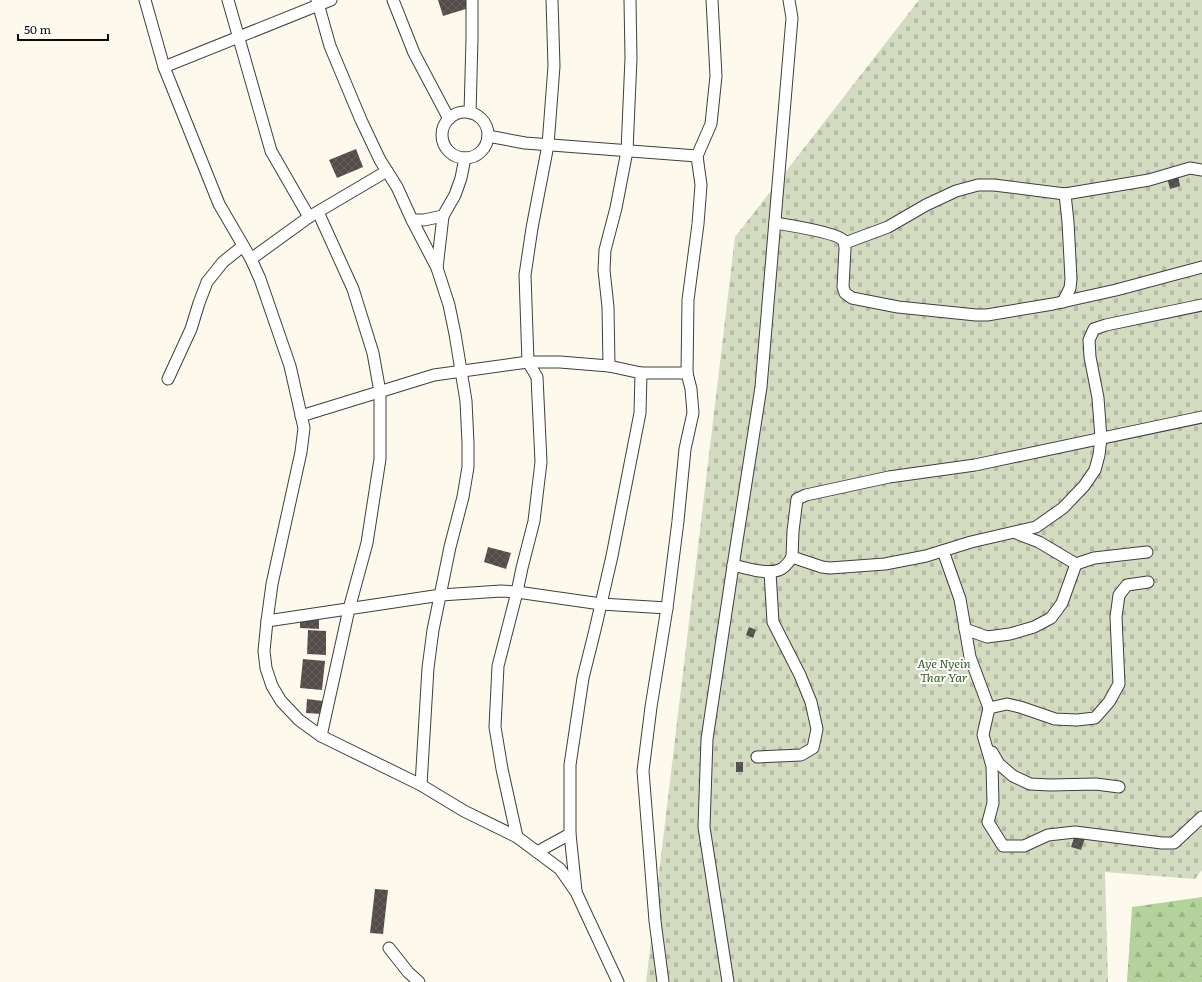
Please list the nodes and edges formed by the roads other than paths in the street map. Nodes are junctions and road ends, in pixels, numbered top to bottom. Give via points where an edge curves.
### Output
1 (145, 0) edge
2 (228, 0) edge
3 (331, 0) edge
4 (393, 0) edge
5 (472, 0) edge
6 (552, 0) edge
7 (630, 0) edge
8 (712, 0) edge
9 (789, 0) edge
10 (318, 2) edge
11 (238, 37) junction
12 (164, 67) junction
13 (470, 113) junction
14 (449, 119) junction
15 (488, 136) junction
16 (548, 145) junction
17 (627, 151) junction
18 (697, 156) junction
19 (465, 158) junction
20 (1202, 170) edge
21 (387, 171) junction
22 (1065, 194) junction
23 (313, 214) junction
24 (443, 216) junction
25 (412, 220) junction
26 (775, 223) junction
27 (845, 243) junction
28 (243, 246) junction
29 (250, 259) junction
30 (1202, 267) edge
31 (437, 268) junction
32 (1063, 302) junction
33 (1202, 305) edge
34 (528, 362) junction
35 (609, 366) junction
36 (462, 371) junction
37 (641, 373) junction
38 (687, 373) junction
39 (168, 379) dead end
40 (380, 392) junction
41 (301, 416) junction
42 (1202, 417) edge
43 (1101, 438) junction
44 (1016, 532) junction
45 (943, 551) junction
46 (1147, 552) dead end
47 (792, 557) junction
48 (1076, 564) junction
49 (733, 566) junction
50 (770, 572) junction
51 (1148, 582) dead end
52 (517, 592) junction
53 (441, 595) junction
54 (601, 604) junction
55 (667, 608) junction
56 (349, 609) junction
57 (267, 621) junction
58 (965, 628) junction
59 (989, 708) junction
60 (984, 735) junction
61 (321, 736) junction
62 (758, 757) dead end
63 (421, 785) junction
64 (1119, 787) dead end
65 (1202, 817) edge
66 (570, 834) junction
67 (517, 837) junction
68 (537, 852) junction
69 (576, 892) junction
70 (389, 948) dead end
71 (419, 982) edge
72 (618, 982) edge
73 (663, 982) edge
74 (728, 982) edge

1 - 12 street
2 - 11 street
3 - 10 street
4 - 14 street via 414,53
5 - 13 street
6 - 16 street via 554,66
7 - 17 street via 631,58
8 - 18 street via 716,76 710,124
9 - 26 street via 792,18
10 - 11 street
10 - 21 street via 330,46 377,154
11 - 12 street
11 - 23 street via 271,151
12 - 28 street via 218,204
13 - 14 street via 458,113
13 - 15 street via 479,117
14 - 19 street via 443,128 442,139 446,149 454,156
15 - 16 street
15 - 19 street via 484,147 476,155
16 - 17 street
16 - 34 street via 526,269
17 - 18 street
17 - 35 street via 605,250
18 - 38 street via 701,185 688,300
19 - 24 street via 455,195
20 - 22 street via 1190,168 1149,180
21 - 23 street
21 - 25 street
22 - 27 street via 978,185 956,191 888,227
22 - 32 street via 1071,279 1070,288
23 - 29 street
23 - 40 street via 353,289 373,353
24 - 25 street
24 - 31 street
25 - 31 street
26 - 27 street via 837,236
26 - 49 street via 761,387
27 - 32 street via 842,286 845,294 852,298 898,307 988,316
28 - 29 street
28 - 39 street via 223,262 207,282 191,328
29 - 41 street via 260,279 290,366
30 - 32 street
31 - 36 street via 449,305
33 - 43 street via 1094,329 1089,340 1090,356 1098,398
34 - 35 street
34 - 36 street
34 - 52 street via 537,377 541,462 534,521
35 - 37 street
36 - 40 street via 434,375
36 - 53 street via 466,401 468,467
37 - 38 street
37 - 54 street via 640,413
38 - 55 street via 693,413 685,450
40 - 41 street
40 - 56 street via 380,459 367,543
41 - 57 street via 304,428 301,452
42 - 43 street
43 - 44 street via 1095,470 1084,486 1063,508 1036,527
43 - 47 street via 975,465 889,477 806,495 797,499
44 - 45 street
44 - 48 street
45 - 47 street via 885,564 830,568
45 - 58 street via 960,599
46 - 48 street via 1094,558
47 - 50 street via 780,570
48 - 58 street via 1062,603 1051,618 1010,634 987,637
49 - 50 street
49 - 74 street via 707,739 704,827
50 - 62 street via 773,622 800,675 817,729 813,748 801,755
51 - 59 street via 1127,585 1119,595 1116,617 1119,684 1109,702 1095,718 1056,719 1007,704
52 - 53 street
52 - 54 street
52 - 67 street via 498,666 495,726
53 - 56 street
53 - 63 street via 428,668
54 - 55 street
54 - 66 street via 583,678 570,766
55 - 73 street via 643,771 655,921
56 - 57 street
56 - 61 street
57 - 61 street via 264,651 272,686 299,720
58 - 59 street via 970,657
59 - 60 street
60 - 64 street via 999,764 1013,776 1030,784 1096,784
60 - 65 street via 992,766 993,803 988,822 1003,846 1024,846 1048,835 1075,832 1174,843
61 - 63 street
63 - 67 street via 464,811
66 - 68 street
66 - 69 street
67 - 68 street
68 - 69 street via 560,869
69 - 72 street
70 - 71 street

